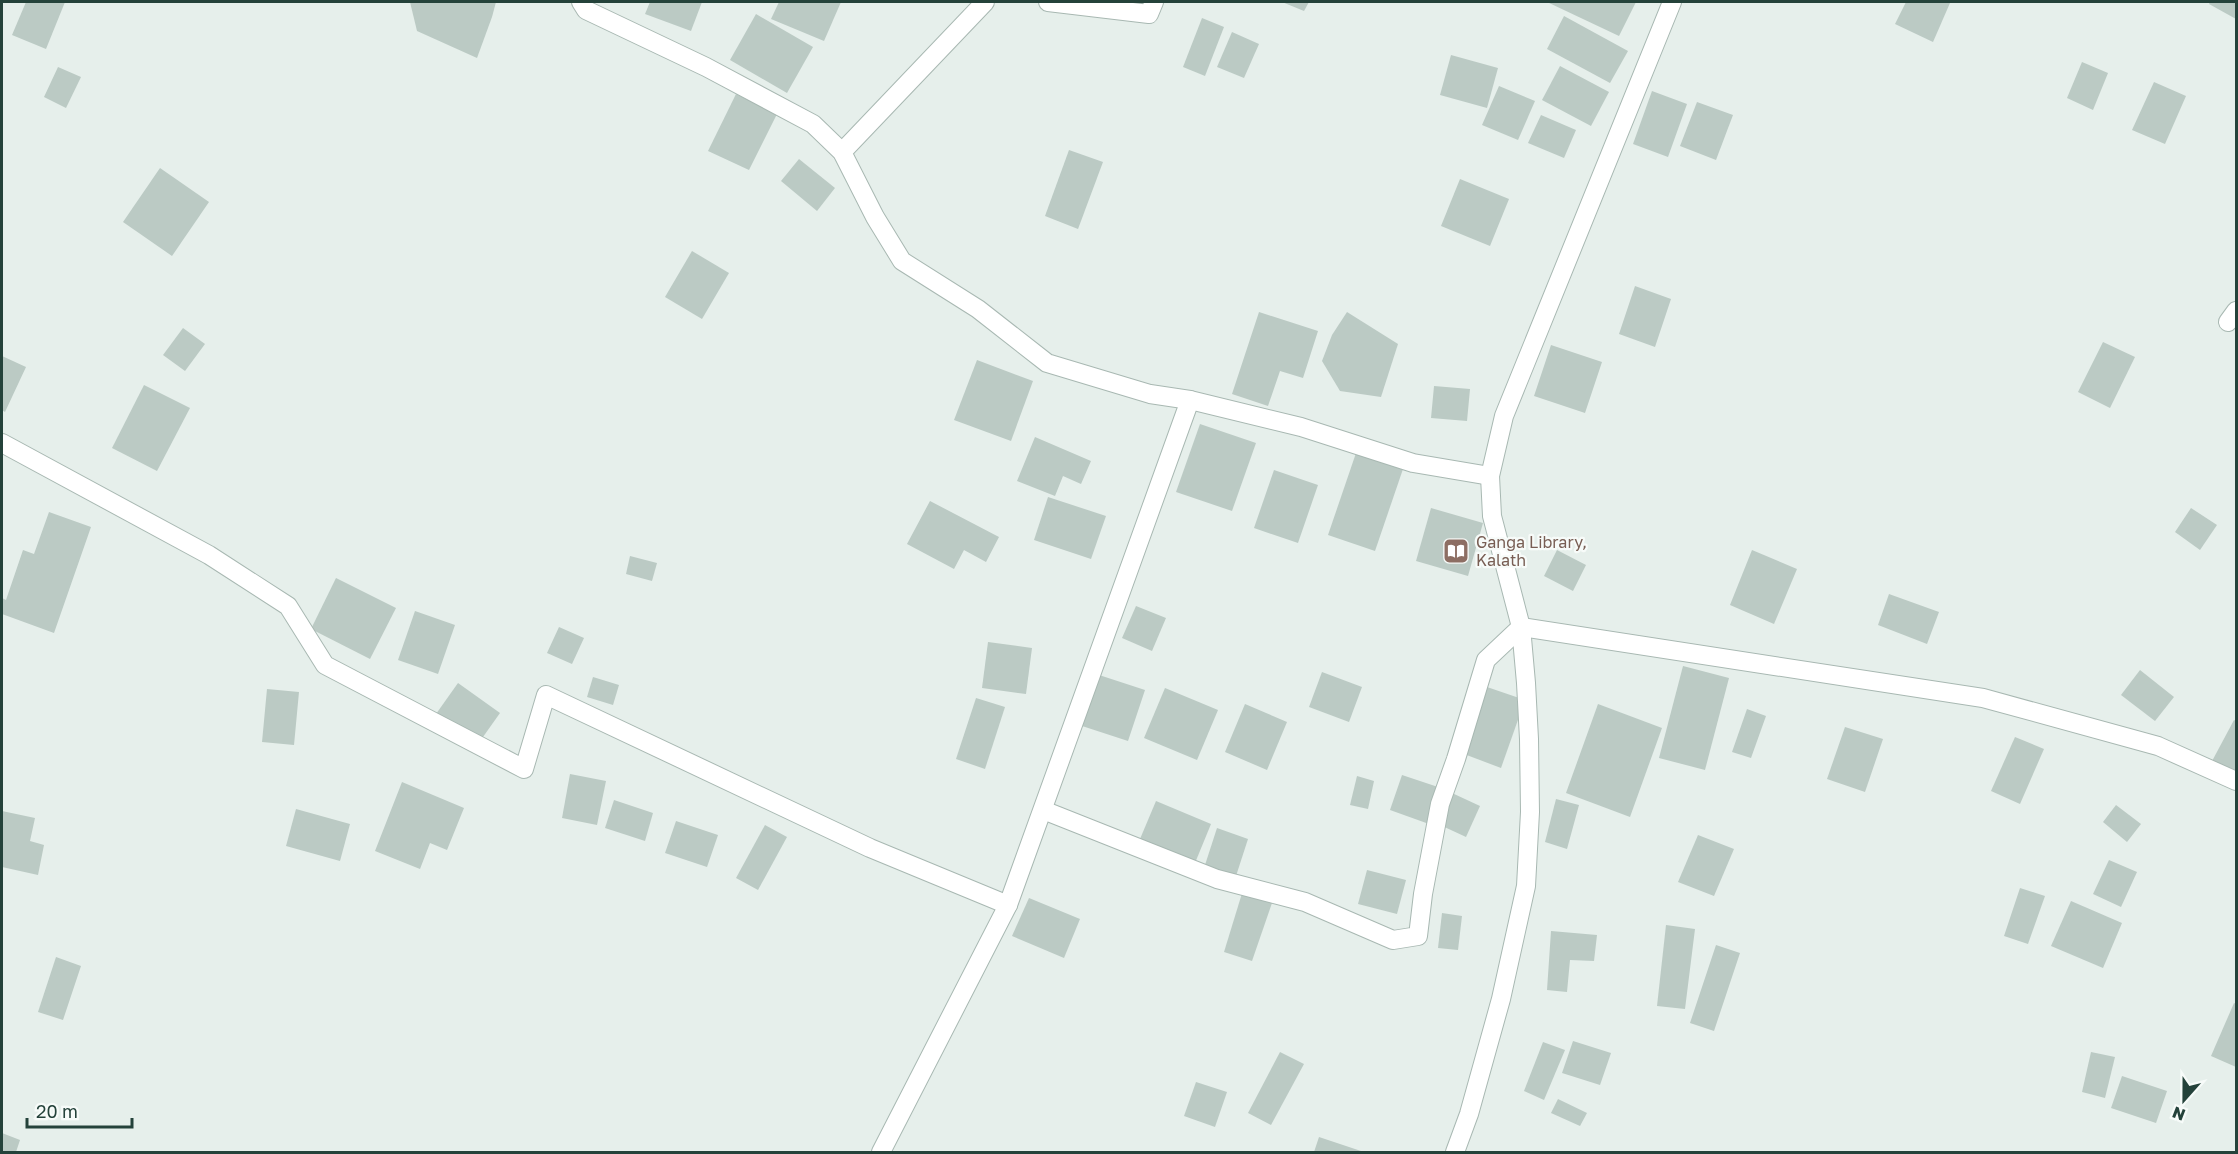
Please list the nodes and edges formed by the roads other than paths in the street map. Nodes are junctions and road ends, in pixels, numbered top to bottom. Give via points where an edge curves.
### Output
1 (581, 2) edge
2 (986, 2) edge
3 (1048, 2) edge
4 (1154, 2) edge
5 (1672, 2) edge
6 (842, 152) junction
7 (1190, 400) junction
8 (2, 443) edge
9 (1490, 476) junction
10 (1521, 627) junction
11 (2236, 781) edge
12 (1043, 810) junction
13 (1008, 905) junction
14 (881, 1152) edge
15 (1455, 1152) edge

1 - 6 street via 586,10 813,124
2 - 6 street
3 - 4 street via 1149,14
5 - 9 street via 1504,416
6 - 7 street via 903,261 978,309 1047,363 1150,394
7 - 9 street via 1301,427 1413,463
7 - 12 street
8 - 13 street via 209,555 288,606 325,665 524,769 546,695 870,848
9 - 10 street via 1492,516
10 - 11 street via 1983,698 2158,746
10 - 12 street via 1486,660 1440,804 1418,936 1393,940 1305,902 1217,879
10 - 15 street via 1529,739 1526,886 1501,999
12 - 13 street
13 - 14 street

